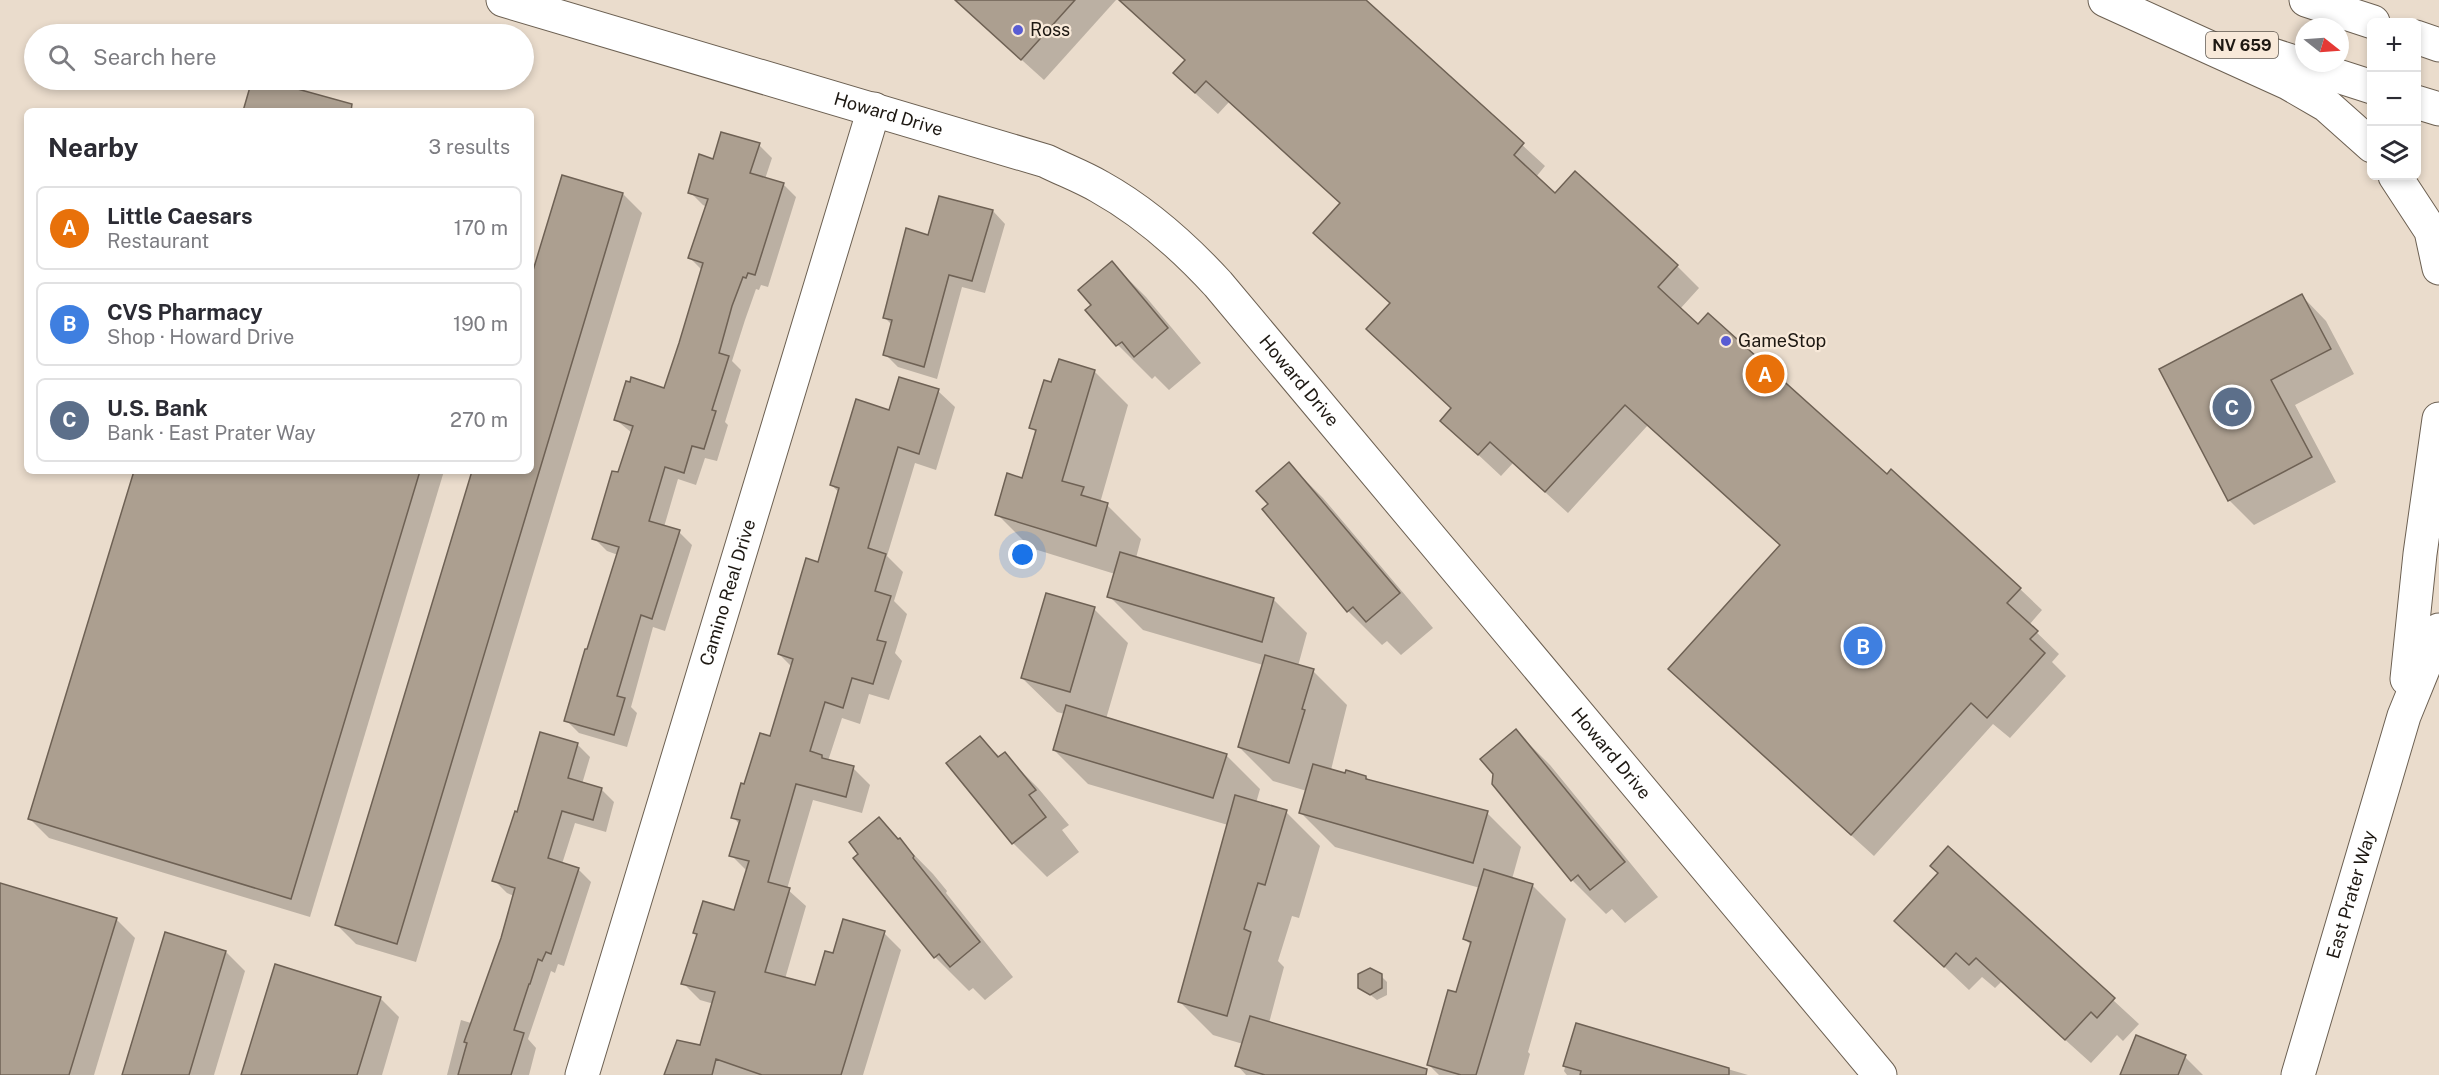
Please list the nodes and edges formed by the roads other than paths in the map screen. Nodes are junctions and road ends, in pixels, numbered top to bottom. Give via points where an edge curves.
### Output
1 (503, 0) edge
2 (2105, 0) edge
3 (2114, 0) edge
4 (2306, 0) edge
5 (2367, 20) edge
6 (2421, 39) edge
7 (2439, 45) edge
8 (2367, 85) edge
9 (2421, 104) edge
10 (874, 109) junction
11 (2439, 110) edge
12 (2367, 139) edge
13 (2398, 180) edge
14 (2439, 268) edge
15 (2439, 418) edge
16 (2439, 523) edge
17 (2439, 630) edge
18 (2439, 649) edge
19 (2404, 716) junction
20 (582, 1075) edge
21 (1880, 1075) edge
22 (2298, 1075) edge

1 - 10 street, Howard Drive
2 - 12 street via 2288,83 2326,105
3 - 8 street, NV 659
4 - 5 street
6 - 7 street
9 - 11 street
10 - 20 street, Camino Real Drive
10 - 21 street, Howard Drive via 1046,161 1099,186 1146,216 1192,256
13 - 14 street via 2431,231
15 - 19 street via 2420,554
16 - 19 street, East Prater Way
17 - 19 street, East Prater Way
18 - 19 street
19 - 22 street, East Prater Way

